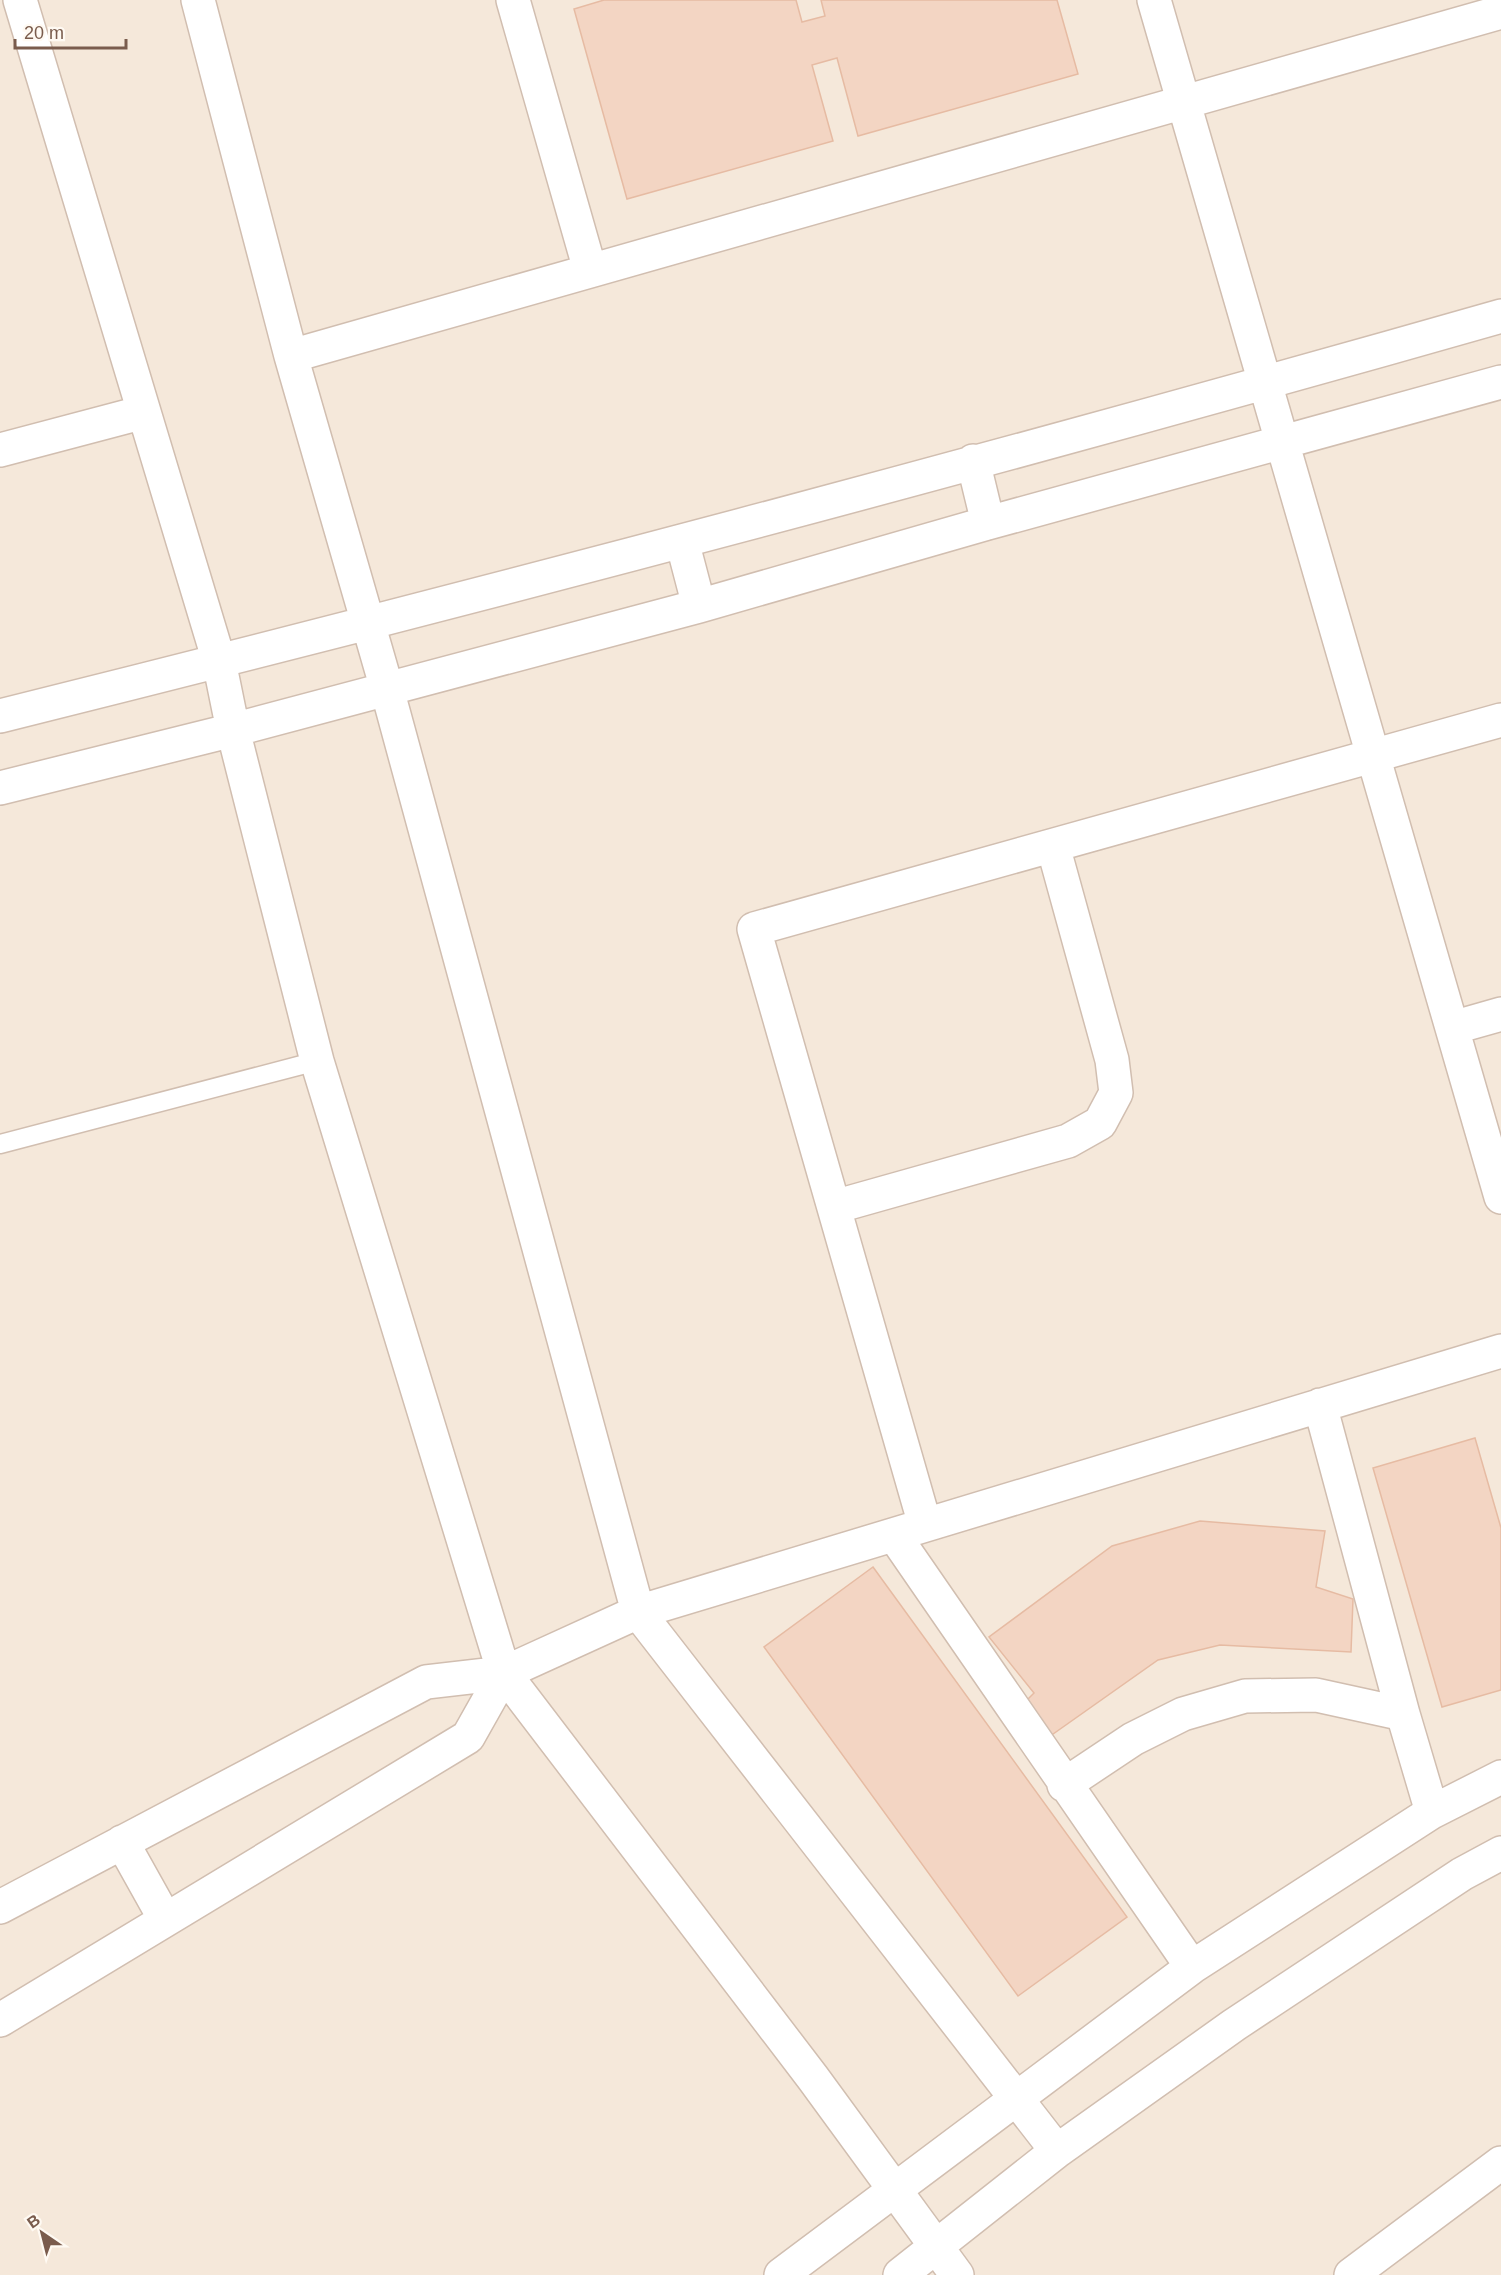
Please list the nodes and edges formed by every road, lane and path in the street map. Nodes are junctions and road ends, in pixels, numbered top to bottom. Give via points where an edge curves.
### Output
1 (20, 0) edge
2 (198, 0) edge
3 (513, 0) edge
4 (1154, 0) edge
5 (1501, 12) edge
6 (1183, 100) junction
7 (590, 270) junction
8 (1501, 316) edge
9 (291, 356) junction
10 (1501, 382) edge
11 (1265, 383) junction
12 (144, 412) junction
13 (1281, 443) junction
14 (0, 450) edge
15 (973, 461) junction
16 (988, 523) junction
17 (682, 541) junction
18 (699, 606) junction
19 (368, 622) junction
20 (219, 661) junction
21 (387, 689) junction
22 (0, 716) edge
23 (1501, 720) edge
24 (233, 730) junction
25 (1372, 756) junction
26 (0, 788) edge
27 (1053, 846) junction
28 (1501, 1014) edge
29 (1452, 1028) junction
30 (316, 1061) junction
31 (0, 1144) edge
32 (1501, 1197) edge
33 (834, 1208) junction
34 (1501, 1351) edge
35 (1320, 1405) junction
36 (925, 1526) junction
37 (894, 1535) junction
38 (638, 1612) junction
39 (504, 1673) junction
40 (1403, 1714) junction
41 (1501, 1778) edge
42 (1064, 1785) junction
43 (1432, 1812) junction
44 (122, 1842) junction
45 (1501, 1853) edge
46 (3, 1898) edge
47 (165, 1919) junction
48 (1192, 1967) junction
49 (0, 2020) edge
50 (1016, 2097) junction
51 (1057, 2151) junction
52 (1501, 2163) edge
53 (895, 2188) junction
54 (937, 2247) junction
55 (781, 2275) edge
56 (900, 2275) edge
57 (957, 2275) edge
58 (1351, 2275) edge

1 - 12 street
2 - 9 street
3 - 7 street
4 - 6 street
5 - 6 street
6 - 7 street
6 - 11 street
7 - 9 street
8 - 11 street
9 - 19 street
10 - 13 street
11 - 13 street
11 - 15 street
12 - 14 street
12 - 20 street
13 - 16 street
13 - 25 street
15 - 16 street
15 - 17 street
16 - 18 street
17 - 18 street
17 - 19 street
18 - 21 street
19 - 20 street
19 - 21 street
20 - 22 street
20 - 24 street
21 - 24 street
21 - 38 street
23 - 25 street
24 - 26 street
24 - 30 street
25 - 27 street
25 - 29 street
27 - 33 street via 1112,1060 1116,1093 1100,1123 1068,1141
27 - 33 street via 754,929
28 - 29 street
29 - 32 street
30 - 31 lane
30 - 39 street
33 - 36 street
34 - 35 street
35 - 36 street
35 - 40 street
36 - 37 street
37 - 38 street
37 - 42 street
38 - 39 street
38 - 50 street
39 - 44 street via 426,1682
39 - 47 street via 468,1737
39 - 53 street
40 - 42 street via 1316,1695 1245,1696 1183,1714 1132,1739
40 - 43 street
41 - 43 street
42 - 48 street
43 - 48 street
44 - 46 street
44 - 47 street
45 - 51 street via 1462,1874 1234,2025
47 - 49 street
48 - 50 street
50 - 51 street
50 - 53 street
51 - 54 street
52 - 58 street
53 - 54 street
53 - 55 street
54 - 56 street
54 - 57 street

